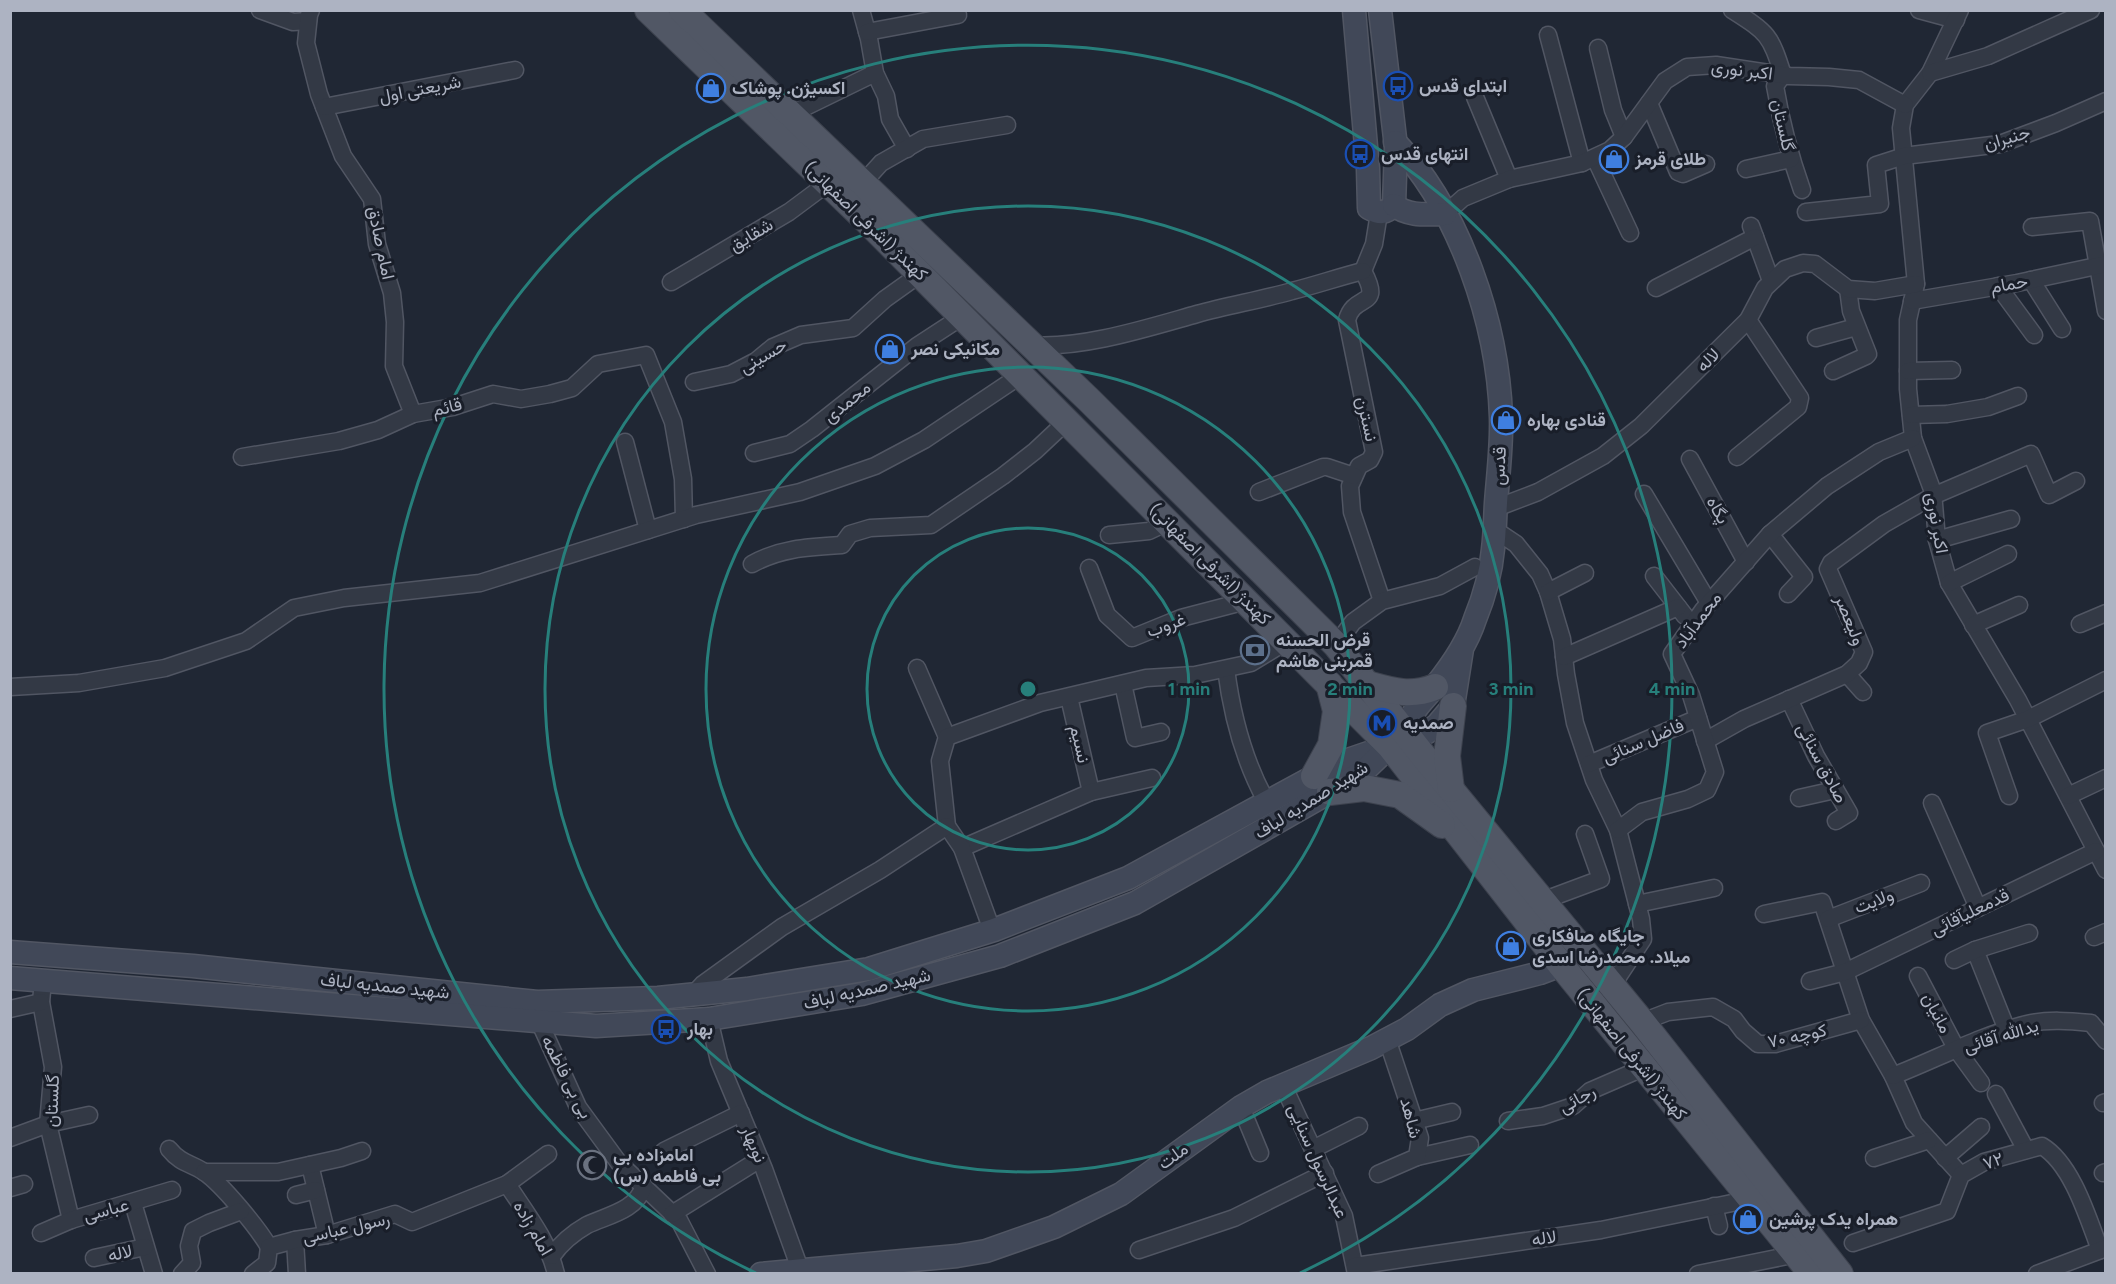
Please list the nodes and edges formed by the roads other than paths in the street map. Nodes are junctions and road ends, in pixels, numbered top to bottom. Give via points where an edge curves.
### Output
1 (260, 10) edge
2 (648, 10) edge
3 (682, 10) edge
4 (861, 10) edge
5 (1354, 10) edge
6 (1380, 10) edge
7 (1732, 10) edge
8 (1919, 10) edge
9 (2091, 10) edge
10 (958, 15) dead end
11 (1958, 15) edge
12 (310, 16) edge
13 (867, 32) junction
14 (1548, 35) dead end
15 (1598, 48) dead end
16 (515, 70) dead end
17 (875, 73) junction
18 (1930, 74) junction
19 (732, 75) junction
20 (1783, 75) junction
21 (1475, 97) dead end
22 (2106, 101) edge
23 (1649, 103) junction
24 (1905, 105) junction
25 (324, 107) junction
26 (789, 115) junction
27 (1006, 125) dead end
28 (1624, 137) junction
29 (1395, 142) junction
30 (907, 149) junction
31 (1904, 156) junction
32 (1791, 159) junction
33 (1589, 161) junction
34 (1706, 164) dead end
35 (1746, 169) dead end
36 (1509, 179) junction
37 (828, 183) junction
38 (862, 184) junction
39 (1802, 190) dead end
40 (1381, 209) junction
41 (1806, 212) dead end
42 (1446, 214) junction
43 (2032, 227) dead end
44 (1630, 233) dead end
45 (2101, 265) edge
46 (1363, 271) junction
47 (920, 274) junction
48 (2031, 280) junction
49 (1771, 281) junction
50 (670, 282) dead end
51 (1916, 284) junction
52 (1998, 286) junction
53 (1656, 288) dead end
54 (1848, 289) junction
55 (1912, 301) junction
56 (2106, 311) edge
57 (963, 316) junction
58 (1748, 320) junction
59 (1856, 327) junction
60 (2062, 329) dead end
61 (2034, 335) dead end
62 (1816, 338) dead end
63 (1030, 345) junction
64 (1952, 370) dead end
65 (1833, 371) dead end
66 (1908, 371) junction
67 (1021, 375) junction
68 (694, 382) dead end
69 (2018, 396) dead end
70 (413, 414) junction
71 (1911, 415) junction
72 (1067, 421) junction
73 (1913, 438) junction
74 (625, 442) dead end
75 (754, 453) dead end
76 (242, 457) dead end
77 (1737, 457) dead end
78 (1690, 459) dead end
79 (1354, 476) junction
80 (2076, 481) dead end
81 (1259, 492) dead end
82 (1644, 494) dead end
83 (1933, 496) junction
84 (1496, 508) junction
85 (684, 519) junction
86 (2011, 519) dead end
87 (1168, 522) junction
88 (648, 530) junction
89 (1495, 530) junction
90 (1770, 534) junction
91 (1109, 536) dead end
92 (1937, 540) junction
93 (2008, 554) dead end
94 (1746, 562) junction
95 (752, 564) dead end
96 (1474, 567) dead end
97 (1089, 568) dead end
98 (1585, 573) dead end
99 (1654, 576) dead end
100 (1949, 583) junction
101 (1548, 592) junction
102 (1788, 594) dead end
103 (1246, 601) junction
104 (1382, 602) junction
105 (1709, 603) junction
106 (2019, 605) dead end
107 (1678, 608) junction
108 (2106, 613) edge
109 (2080, 624) dead end
110 (1692, 625) junction
111 (1973, 625) junction
112 (1287, 641) junction
113 (1336, 645) junction
114 (1462, 649) junction
115 (1564, 657) junction
116 (917, 668) dead end
117 (1226, 669) junction
118 (1847, 674) junction
119 (2106, 680) edge
120 (1124, 684) junction
121 (1329, 684) junction
122 (1367, 684) junction
123 (10, 687) edge
124 (1435, 687) junction
125 (1863, 692) dead end
126 (1069, 697) junction
127 (1789, 699) junction
128 (1453, 706) junction
129 (1698, 718) junction
130 (2028, 719) junction
131 (1161, 732) dead end
132 (947, 737) junction
133 (1398, 740) junction
134 (1705, 741) junction
135 (1589, 764) junction
136 (1152, 778) dead end
137 (2106, 778) edge
138 (1322, 784) junction
139 (1451, 790) junction
140 (1835, 790) junction
141 (1091, 792) junction
142 (2009, 796) dead end
143 (2068, 796) junction
144 (1799, 798) dead end
145 (1266, 801) junction
146 (1932, 803) dead end
147 (1836, 821) dead end
148 (1228, 822) junction
149 (947, 826) junction
150 (1618, 830) junction
151 (1585, 834) dead end
152 (1465, 841) junction
153 (2097, 842) edge
154 (1242, 843) junction
155 (962, 848) junction
156 (2106, 870) edge
157 (1921, 883) dead end
158 (1714, 888) dead end
159 (1542, 901) junction
160 (1637, 904) junction
161 (1978, 908) junction
162 (1764, 914) dead end
163 (1828, 919) junction
164 (994, 930) junction
165 (2029, 933) dead end
166 (1975, 950) junction
167 (10, 952) edge
168 (1954, 960) dead end
169 (1561, 965) junction
170 (1845, 972) junction
171 (1918, 976) dead end
172 (10, 978) edge
173 (1810, 981) dead end
174 (1612, 986) junction
175 (42, 991) junction
176 (693, 994) junction
177 (448, 1004) junction
178 (10, 1009) edge
179 (710, 1019) junction
180 (1861, 1020) junction
181 (539, 1021) junction
182 (1642, 1022) junction
183 (2007, 1030) junction
184 (1387, 1039) junction
185 (2106, 1041) edge
186 (1957, 1050) junction
187 (1643, 1068) junction
188 (1893, 1076) junction
189 (1981, 1083) dead end
190 (1283, 1085) junction
191 (1996, 1094) dead end
192 (1241, 1107) junction
193 (1452, 1112) dead end
194 (741, 1113) junction
195 (89, 1115) dead end
196 (1414, 1121) junction
197 (1508, 1121) dead end
198 (48, 1124) junction
199 (1359, 1126) dead end
200 (1982, 1126) dead end
201 (10, 1138) edge
202 (1929, 1140) junction
203 (1470, 1144) dead end
204 (170, 1149) dead end
205 (1313, 1149) junction
206 (2026, 1150) junction
207 (362, 1151) dead end
208 (664, 1151) dead end
209 (1260, 1153) dead end
210 (548, 1154) dead end
211 (1417, 1157) junction
212 (1875, 1158) dead end
213 (1945, 1158) junction
214 (760, 1159) junction
215 (310, 1165) junction
216 (204, 1172) junction
217 (1325, 1173) junction
218 (1378, 1174) dead end
219 (1960, 1175) junction
220 (507, 1184) junction
221 (644, 1186) junction
222 (172, 1190) dead end
223 (316, 1190) junction
224 (296, 1195) dead end
225 (133, 1203) junction
226 (1732, 1203) dead end
227 (1714, 1206) junction
228 (241, 1211) junction
229 (672, 1214) junction
230 (71, 1220) junction
231 (1719, 1226) dead end
232 (40, 1233) dead end
233 (327, 1235) junction
234 (295, 1240) junction
235 (1853, 1243) dead end
236 (269, 1247) junction
237 (145, 1248) junction
238 (2103, 1249) edge
239 (1139, 1250) dead end
240 (552, 1256) junction
241 (94, 1258) dead end
242 (1805, 1264) edge
243 (800, 1269) junction
244 (1356, 1270) edge
245 (154, 1274) edge
246 (182, 1274) edge
247 (253, 1274) edge
248 (297, 1274) edge
249 (556, 1274) edge
250 (706, 1274) edge
251 (761, 1274) edge
252 (1698, 1274) edge
253 (1840, 1274) edge
254 (2037, 1274) edge

1 - 12 street via 293,22
2 - 19 main road, کهندژ (اشرفی اصفهانی)
3 - 19 main road, کهندژ (اشرفی اصفهانی)
4 - 13 street
5 - 40 main road via 1368,163
6 - 29 main road
7 - 20 street, گلستان via 1762,29 1774,47
8 - 11 street
9 - 18 street via 1988,56
10 - 13 street
11 - 18 street
12 - 25 street, امام صادق via 306,43
13 - 17 street
14 - 33 street
15 - 28 street
16 - 25 street, شریعتی اول
17 - 26 street
17 - 30 street via 886,96 890,119
18 - 24 street
19 - 26 main road, کهندژ (اشرفی اصفهانی)
19 - 37 main road, کهندژ (اشرفی اصفهانی)
20 - 23 street, اکبر نوری via 1724,65 1687,67 1665,81
20 - 24 street, اکبر نوری via 1859,80
20 - 32 street, گلستان via 1775,86
21 - 36 street
22 - 31 street, جنیران via 2000,144
23 - 28 street, اکبر نوری
23 - 34 street via 1678,172 1683,174
24 - 31 street, اکبر نوری
25 - 70 street, امام صادق via 343,156 372,199 377,244 392,293 394,366
26 - 38 main road, کهندژ (اشرفی اصفهانی)
27 - 30 street via 923,140
28 - 33 street, اکبر نوری
29 - 40 main road
29 - 42 main road, قدس via 1416,164
30 - 38 street via 881,163
31 - 41 street, جنیران via 1876,165 1880,204
31 - 51 street, اکبر نوری
32 - 35 street
32 - 39 street, گلستان
33 - 36 street, اکبر نوری
33 - 44 street
36 - 42 street, اکبر نوری via 1463,198
37 - 47 main road, کهندژ (اشرفی اصفهانی)
37 - 50 street, شقایق via 789,212
38 - 63 main road, کهندژ (اشرفی اصفهانی)
40 - 42 main road
40 - 46 street via 1374,244
42 - 84 main road, قدس via 1480,298 1495,368 1501,416
43 - 45 street via 2090,221
45 - 48 street, حمام
45 - 56 street
46 - 63 street via 1137,331 1059,346
46 - 79 street, نسترن via 1372,291 1351,310 1347,320 1374,452
47 - 57 main road, کهندژ (اشرفی اصفهانی)
47 - 68 street, حسینی via 852,328 801,335 773,347 731,374
48 - 52 street, حمام
48 - 60 street
49 - 53 street via 1753,231
49 - 54 street, لاله via 1785,269 1815,264
49 - 58 street, لاله
51 - 54 street via 1875,291
51 - 55 street, اکبر نوری
52 - 55 street, حمام
52 - 61 street
54 - 59 street
55 - 66 street, اکبر نوری
57 - 67 main road, کهندژ (اشرفی اصفهانی)
57 - 75 street, محمدی via 917,346 790,444
58 - 77 street via 1800,402
58 - 84 street, لاله via 1641,426 1604,456 1538,492
59 - 62 street
59 - 65 street via 1868,354
63 - 113 main road, کهندژ (اشرفی اصفهانی)
64 - 66 street
66 - 71 street, اکبر نوری
67 - 72 main road, کهندژ (اشرفی اصفهانی)
67 - 85 street via 924,440 875,466 800,492
69 - 71 street via 1988,407
70 - 76 street, قائم via 378,430 339,441
70 - 85 street, قائم via 493,394 521,399 550,394 572,388 598,364 646,355 673,423 683,479
71 - 73 street, اکبر نوری
72 - 87 main road, کهندژ (اشرفی اصفهانی)
72 - 95 street via 1035,452 931,525 870,528 850,534 842,545 794,548 767,555
73 - 83 street, اکبر نوری
73 - 90 street, محمدآباد via 1879,452 1827,486
74 - 88 street
78 - 94 street, پگاه
79 - 81 street via 1327,466
79 - 104 street via 1350,486 1352,512
80 - 83 street via 2049,495 2031,454
82 - 105 street
83 - 92 street, اکبر نوری
83 - 118 street, ولیعصر via 1884,524 1828,569 1864,652
84 - 89 main road, قدس
85 - 88 street
86 - 92 street
87 - 91 street via 1149,531
87 - 103 main road, کهندژ (اشرفی اصفهانی)
88 - 123 street via 480,583 344,598 294,608 246,641 165,668 79,683
89 - 101 street via 1516,544 1540,574
89 - 114 main road, قدس via 1485,590
90 - 94 street, محمدآباد
90 - 102 street via 1804,577
92 - 100 street, اکبر نوری
93 - 100 street
94 - 105 street, محمدآباد
96 - 104 street via 1440,586
97 - 103 street, غروب via 1107,615 1132,638 1180,618
98 - 101 street
99 - 107 street
100 - 111 street, اکبر نوری
101 - 115 street
103 - 112 main road, کهندژ (اشرفی اصفهانی)
104 - 113 street via 1353,622
105 - 110 street, محمدآباد
106 - 111 street
107 - 110 street
107 - 115 street
108 - 109 street
110 - 129 street, محمدآباد via 1672,654
111 - 130 street, اکبر نوری
112 - 117 street via 1251,663
112 - 121 main road, کهندژ (اشرفی اصفهانی)
113 - 122 main road, کهندژ (اشرفی اصفهانی)
114 - 124 main road
114 - 128 main road
115 - 135 street via 1575,723
116 - 132 street
117 - 120 street
117 - 145 street via 1240,742
118 - 125 street
118 - 127 street, ولیعصر
119 - 130 street
120 - 126 street
120 - 131 street via 1135,738
121 - 133 main road, کهندژ (اشرفی اصفهانی)
121 - 138 main road via 1336,711
122 - 124 main road via 1420,693
122 - 133 main road, کهندژ (اشرفی اصفهانی)
124 - 133 main road via 1417,705
126 - 132 street
126 - 141 street, نسیم
127 - 134 street, ولیعصر
127 - 140 street, صادق سنائی
128 - 133 main road, شهید صمدیه لباف via 1426,734
128 - 139 main road via 1447,756
129 - 134 street, محمدآباد
129 - 135 street, فاضل سنائی
130 - 142 street via 1988,733
130 - 143 street, اکبر نوری
132 - 149 street via 940,760
133 - 138 main road, شهید صمدیه لباف via 1339,763
133 - 139 main road, کهندژ (اشرفی اصفهانی)
133 - 152 main road, کهندژ (اشرفی اصفهانی)
134 - 150 street, محمدآباد via 1715,772 1707,790 1642,812
135 - 150 street
136 - 141 street
137 - 143 street
138 - 145 main road, شهید صمدیه لباف
138 - 152 main road via 1400,795
138 - 154 main road, شهید صمدیه لباف
139 - 159 main road, کهندژ (اشرفی اصفهانی)
140 - 144 street
140 - 147 street, صادق سنائی via 1849,813
141 - 155 street
143 - 153 street, اکبر نوری
145 - 148 main road, شهید صمدیه لباف
146 - 161 street
148 - 154 main road
148 - 164 main road, شهید صمدیه لباف via 1128,878
149 - 155 street
149 - 176 street via 782,927
150 - 160 street
151 - 159 street via 1601,879
152 - 169 main road, کهندژ (اشرفی اصفهانی)
153 - 156 street, اکبر نوری
153 - 161 street, قدمعلیآقائی
154 - 179 main road, شهید صمدیه لباف via 1135,903 1000,956 862,994
155 - 164 street
157 - 163 street, ولایت
158 - 160 street
159 - 174 main road, کهندژ (اشرفی اصفهانی)
160 - 174 street via 1643,939
161 - 170 street, قدمعلیآقائی
162 - 163 street via 1822,902
163 - 170 street
164 - 176 main road, شهید صمدیه لباف via 869,969
165 - 166 street
166 - 168 street
166 - 183 street
167 - 177 main road, شهید صمدیه لباف via 193,966
169 - 184 main road, ملت via 1473,990 1440,1005
169 - 187 main road, کهندژ (اشرفی اصفهانی)
170 - 173 street, قدمعلیآقائی
170 - 180 street
171 - 186 street, مانیان
172 - 175 main road, شهید صمدیه لباف
174 - 182 main road, کهندژ (اشرفی اصفهانی)
175 - 177 main road, شهید صمدیه لباف
175 - 178 street
175 - 198 street, گلستان via 53,1067
176 - 177 main road, شهید صمدیه لباف
177 - 181 main road, شهید صمدیه لباف
179 - 181 main road, شهید صمدیه لباف via 596,1026
179 - 194 street, نوبهار via 718,1061
180 - 182 street, کوچه ۷۰ via 1775,1044 1758,1044 1734,1019 1713,1006 1668,1012
180 - 188 street
181 - 221 street, بی بی فاطمه via 578,1107 619,1163
182 - 253 main road, کهندژ (اشرفی اصفهانی)
183 - 185 street, یدالله آقائی via 2063,1021 2091,1023
183 - 186 street, یدالله آقائی
184 - 190 main road, ملت
184 - 196 street, شاهد
186 - 188 street, یدالله آقائی
186 - 189 street, مانیان
187 - 197 street, رجائی via 1590,1091 1573,1106
187 - 242 main road, کهندژ (اشرفی اصفهانی)
188 - 202 street via 1914,1123
190 - 192 main road, ملت
190 - 205 street, عبدالرسول سنایی
191 - 206 street
192 - 209 street
192 - 243 main road, ملت via 1121,1194 1054,1227 986,1251 957,1256
193 - 196 street
194 - 208 street
194 - 214 street, نوبهار
195 - 198 street
196 - 211 street, شاهد via 1420,1138
198 - 201 street
198 - 230 street, گلستان
199 - 205 street
200 - 213 street
202 - 212 street
202 - 213 street
203 - 211 street
204 - 216 street via 175,1157
205 - 217 street, عبدالرسول سنایی
206 - 219 street, ۷۲ via 1984,1162
206 - 238 street, ۷۲ via 2042,1146 2054,1153
207 - 215 street
210 - 220 street, رسول عباسی
211 - 218 street, شاهد
213 - 219 street
214 - 229 street
214 - 243 street, نوبهار
215 - 216 street via 278,1172
215 - 223 street
216 - 228 street
217 - 239 street via 1234,1218
217 - 244 street, عبدالرسول سنایی via 1344,1215
219 - 235 street, ۷۲ via 1947,1211
220 - 233 street, رسول عباسی via 412,1222 394,1214
220 - 240 street, امام زاده
221 - 229 street, بی بی فاطمه
221 - 240 street via 630,1208 585,1227 561,1243
222 - 225 street, عباسی
223 - 224 street
223 - 233 street
225 - 230 street, عباسی
225 - 237 street
226 - 227 street, لاله
227 - 231 street
227 - 244 street, لاله via 1601,1230
228 - 236 street
228 - 246 street via 193,1232 189,1246 192,1263
229 - 250 street, بی بی فاطمه via 679,1220
230 - 232 street, عباسی
233 - 234 street, رسول عباسی
234 - 236 street, رسول عباسی
234 - 248 street
236 - 247 street via 267,1263
237 - 241 street, لاله
237 - 245 street
238 - 254 street
240 - 249 street, امام زاده
242 - 252 street
243 - 251 main road, ملت

